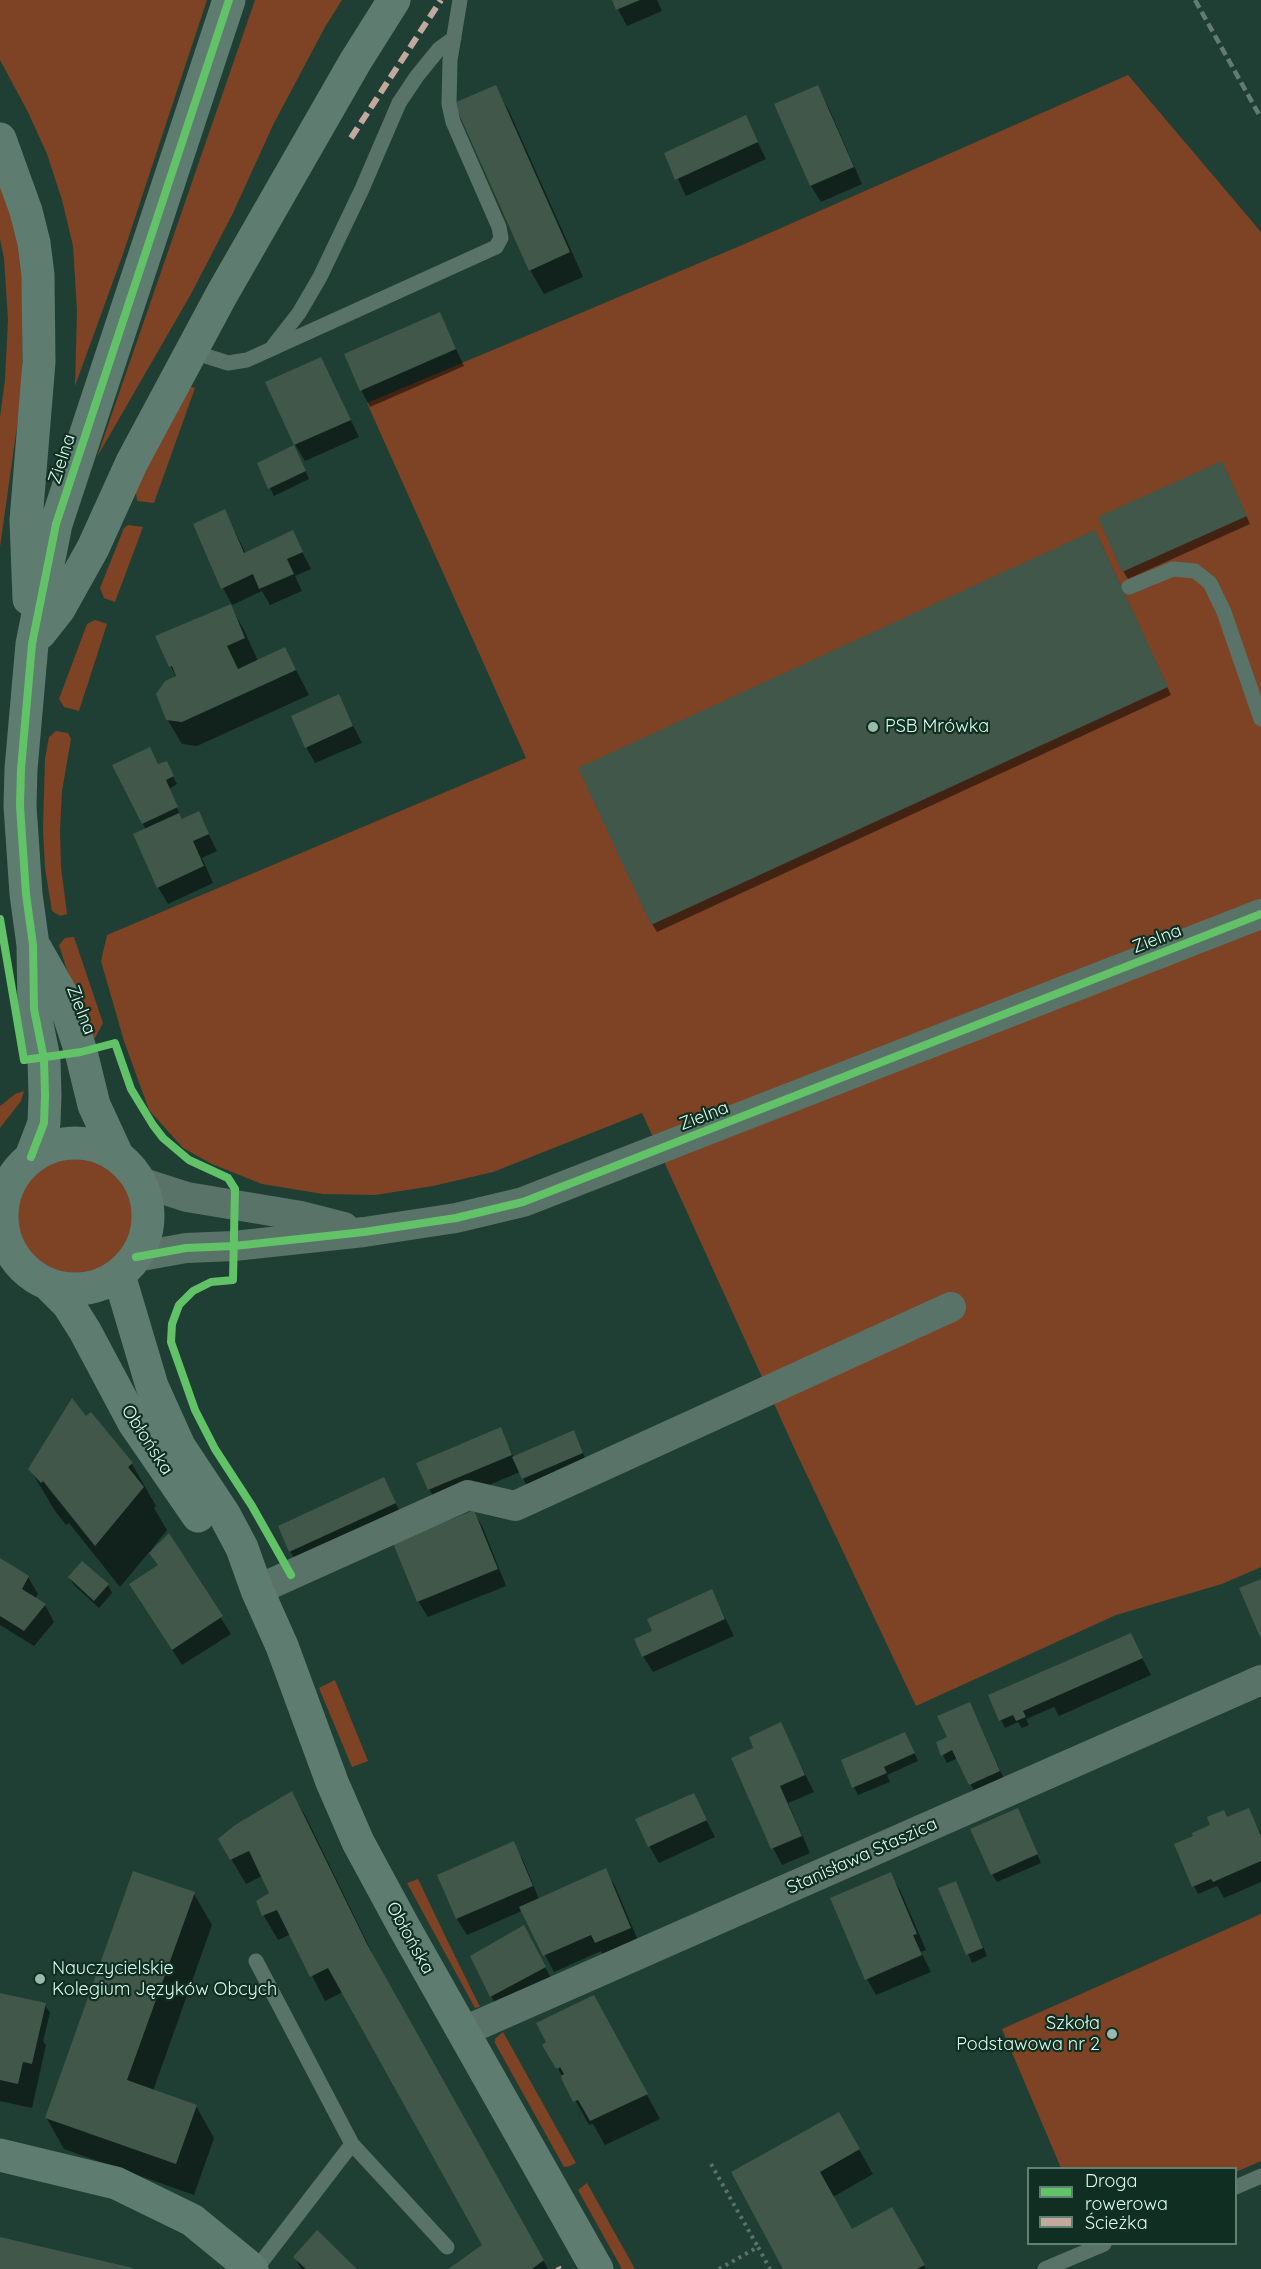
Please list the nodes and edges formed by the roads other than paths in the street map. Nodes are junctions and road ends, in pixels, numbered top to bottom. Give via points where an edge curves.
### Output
1 (229, 0) edge
2 (394, 0) edge
3 (459, 0) edge
4 (454, 38) junction
5 (0, 139) edge
6 (272, 348) junction
7 (190, 351) junction
8 (1129, 587) dead end
9 (32, 644) junction
10 (1261, 718) edge
11 (1261, 914) edge
12 (33, 945) junction
13 (117, 1155) junction
14 (16, 1166) edge
15 (140, 1182) junction
16 (364, 1232) junction
17 (4, 1241) edge
18 (128, 1266) junction
19 (48, 1284) junction
20 (951, 1307) dead end
21 (257, 1590) junction
22 (1261, 1680) edge
23 (256, 1961) dead end
24 (462, 2032) junction
25 (352, 2144) junction
26 (0, 2155) edge
27 (1261, 2176) edge
28 (1237, 2187) edge
29 (1102, 2245) edge
30 (447, 2247) dead end
31 (254, 2269) edge
32 (597, 2269) edge
33 (1045, 2269) edge

1 - 9 street, Zielna via 56,525
2 - 7 street
3 - 4 lane
4 - 6 lane via 439,49 399,103 320,278 299,314
4 - 6 lane via 449,104 453,122 499,227 501,238 496,247
5 - 9 street via 26,211 38,275 39,362 26,520
6 - 7 lane via 247,360 228,363
7 - 9 street via 132,462 93,548 59,609
8 - 10 lane via 1173,569 1195,571 1210,583
9 - 12 street, Zielna via 20,806
11 - 16 street, Zielna via 523,1202 456,1218
12 - 13 street, Zielna via 63,997 94,1105
12 - 14 street, Zielna via 34,1009 44,1059 44,1123
13 - 14 street via 74,1142 51,1146
13 - 15 street
14 - 17 street via 3,1205
15 - 16 street, Zielna via 187,1197 301,1216
15 - 18 street via 147,1200 148,1220 145,1239
16 - 18 street, Zielna via 186,1248
17 - 19 street via 31,1274
18 - 19 street via 97,1286 72,1289
18 - 21 street, Obłońska via 152,1386 179,1446 242,1548
19 - 21 street, Obłońska via 80,1322 134,1423 164,1468 232,1564
20 - 21 street via 515,1506 468,1495
21 - 24 street, Obłońska via 358,1842
22 - 24 street, Stanisława Staszica
23 - 25 lane
24 - 32 street, Obłońska
25 - 30 lane
25 - 31 lane
26 - 31 street via 116,2183 192,2220
27 - 28 lane
29 - 33 lane

